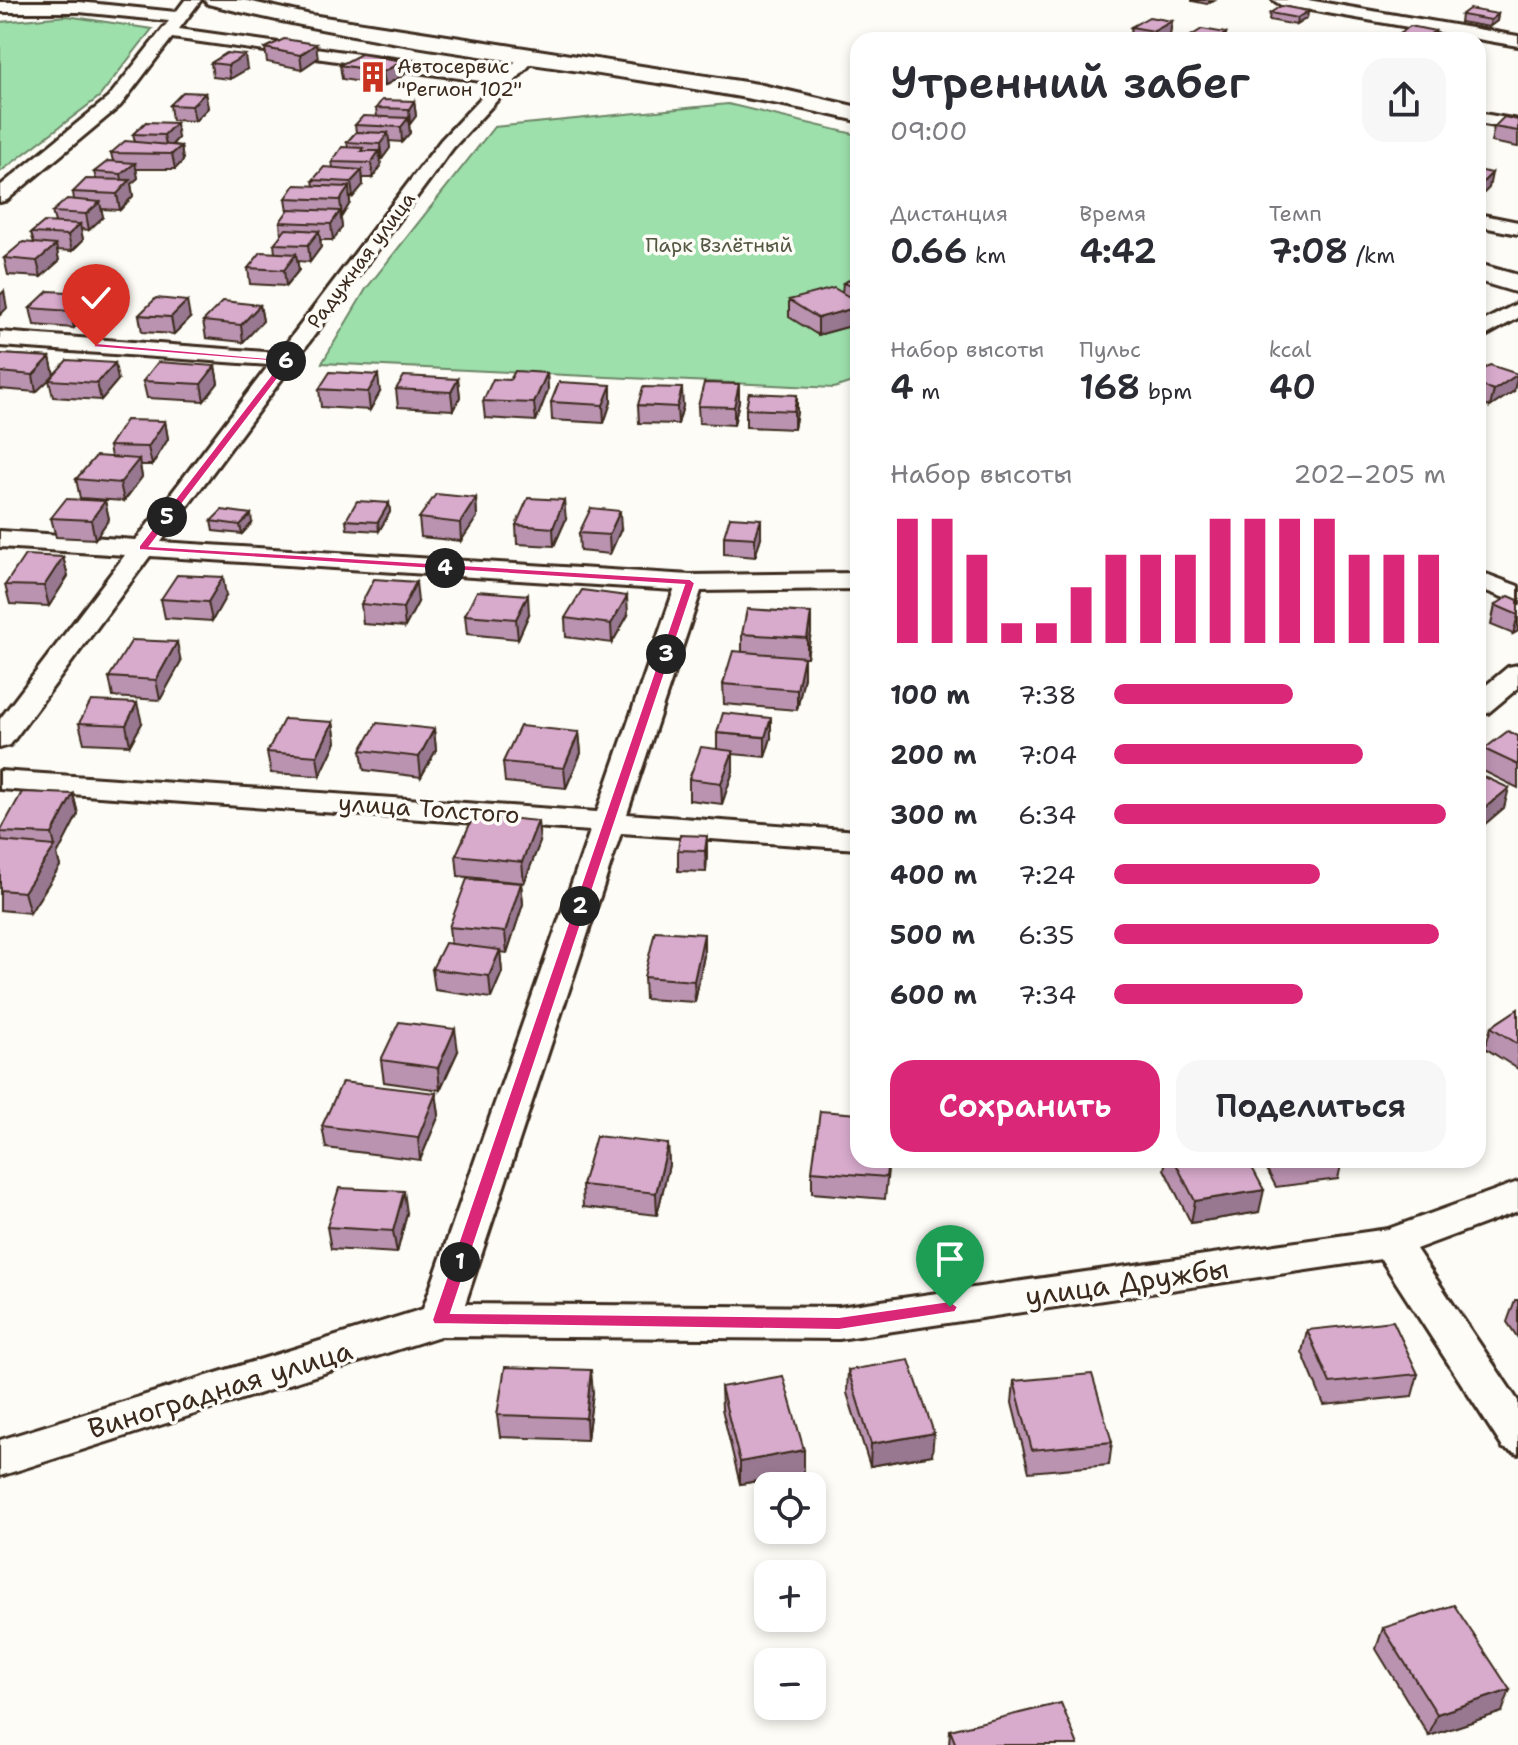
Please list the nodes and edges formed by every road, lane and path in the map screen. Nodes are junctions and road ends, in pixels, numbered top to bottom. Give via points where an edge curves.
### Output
1 (193, 0) edge
2 (215, 0) edge
3 (1281, 0) edge
4 (0, 7) edge
5 (179, 17) junction
6 (166, 32) junction
7 (1466, 32) edge
8 (1486, 35) edge
9 (1518, 41) edge
10 (530, 56) junction
11 (508, 80) junction
12 (850, 112) edge
13 (1486, 119) edge
14 (1518, 125) edge
15 (0, 196) edge
16 (1486, 222) edge
17 (1518, 228) edge
18 (1486, 274) edge
19 (1518, 284) edge
20 (1518, 309) edge
21 (1486, 328) edge
22 (0, 339) edge
23 (287, 360) junction
24 (0, 539) edge
25 (142, 548) junction
26 (850, 581) edge
27 (1486, 582) edge
28 (690, 583) junction
29 (1518, 595) edge
30 (1518, 673) edge
31 (1486, 700) edge
32 (0, 739) edge
33 (0, 780) edge
34 (609, 821) junction
35 (850, 839) edge
36 (1518, 1196) edge
37 (1391, 1243) junction
38 (440, 1320) junction
39 (1518, 1436) edge
40 (0, 1458) edge

1 - 5 street
2 - 10 main road via 311,22
3 - 7 street
4 - 5 street via 79,7
5 - 6 street
6 - 11 street
6 - 15 street via 114,102
8 - 9 street
10 - 11 street, Радужная улица
10 - 12 main road via 758,91
11 - 23 street, Радужная улица via 447,144
13 - 14 street
16 - 17 street
18 - 19 main road
20 - 21 street
22 - 23 street
23 - 25 street, Радужная улица
24 - 25 street
25 - 28 street
25 - 32 street, Радужная улица
26 - 28 street
27 - 29 street
28 - 34 street
30 - 31 street
33 - 34 street, улица Толстого
34 - 35 street, улица Толстого
34 - 38 street
36 - 37 street, улица Дружбы
37 - 38 street, улица Дружбы via 839,1323
37 - 39 street
38 - 40 street, Виноградная улица

